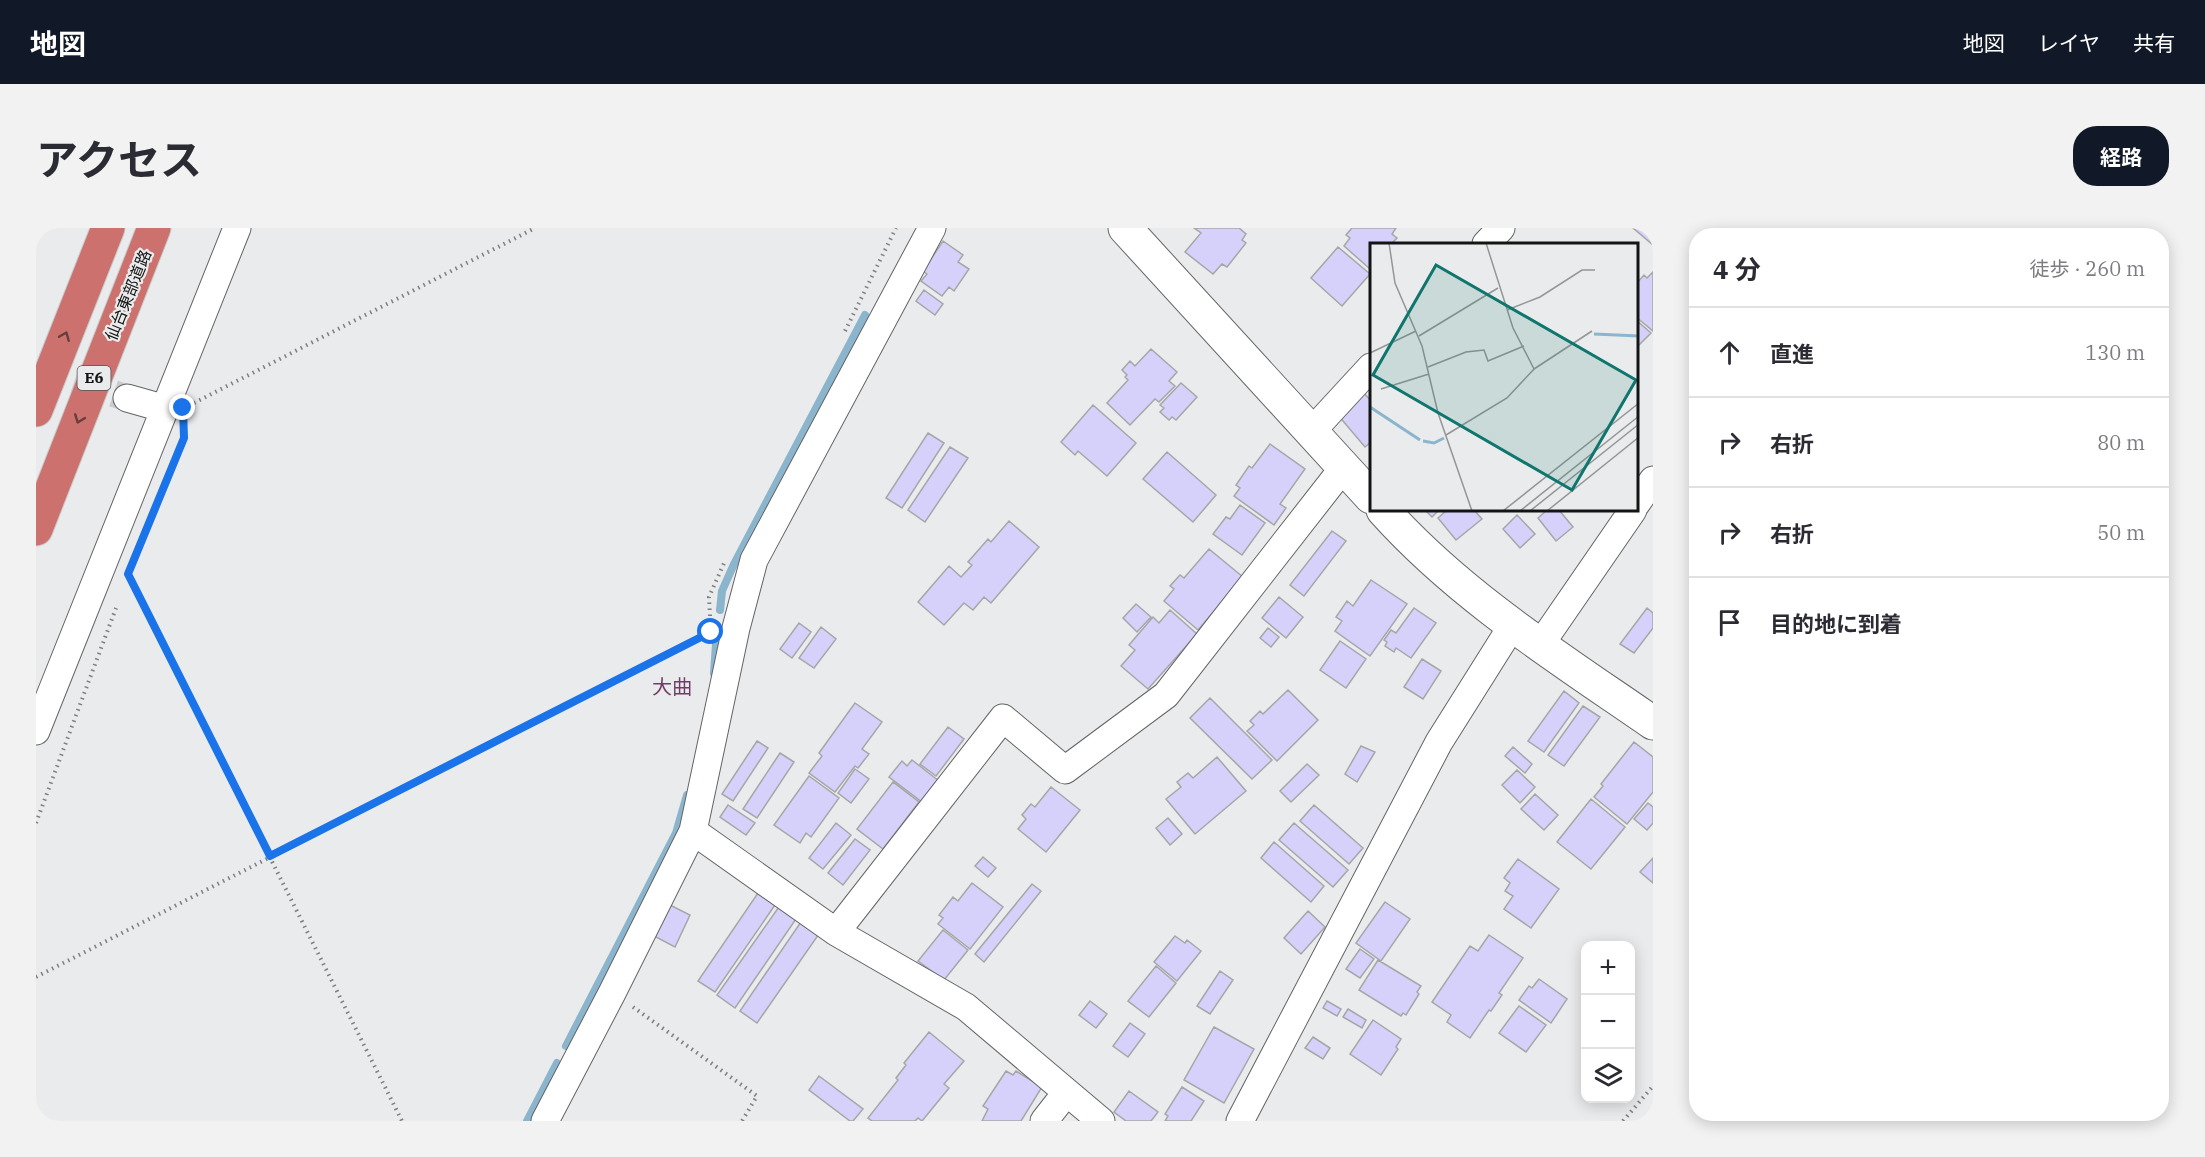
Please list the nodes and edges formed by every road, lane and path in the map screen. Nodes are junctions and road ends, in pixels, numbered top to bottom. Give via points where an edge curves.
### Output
1 (108, 228) edge
2 (154, 228) edge
3 (237, 228) edge
4 (535, 228) edge
5 (932, 228) edge
6 (1125, 228) edge
7 (1501, 228) edge
8 (1486, 243) edge
9 (1370, 368) edge
10 (127, 398) tunnel mouth
11 (36, 410) edge
12 (164, 415) junction
13 (1312, 431) junction
14 (1344, 467) junction
15 (1653, 480) edge
16 (1370, 496) edge
17 (1638, 501) edge
18 (1385, 512) edge
19 (1632, 512) edge
20 (36, 529) edge
21 (133, 564) dead end
22 (128, 574) junction
23 (124, 585) dead end
24 (116, 606) dead end
25 (1512, 626) junction
26 (736, 628) junction
27 (1540, 645) junction
28 (1653, 723) edge
29 (36, 731) edge
30 (36, 823) edge
31 (693, 831) junction
32 (270, 856) junction
33 (836, 932) junction
34 (36, 978) edge
35 (612, 993) junction
36 (1653, 1086) edge
37 (1066, 1094) junction
38 (402, 1121) edge
39 (545, 1121) edge
40 (742, 1121) edge
41 (1044, 1121) edge
42 (1101, 1121) edge
43 (1240, 1121) edge
44 (1623, 1121) edge

11 -> 1 highway, E6
2 -> 20 highway, 仙台東部道路 / E6
3 - 12 street
4 - 12 path
5 - 26 street via 754,560
6 - 13 street
7 - 8 street
9 - 13 street
10 - 12 street
12 - 29 street
13 - 14 street
14 - 16 street
14 - 33 street via 1166,695 1065,770 1003,718
15 - 17 street
18 - 25 street
19 - 27 street
21 - 22 path
22 - 23 path
22 - 32 path
24 - 30 path
25 - 27 street
25 - 43 street via 1439,742
26 - 31 street
26 - 32 path via 711,632
27 - 28 street
31 - 33 street
31 - 35 street
32 - 34 path
32 - 38 path
33 - 37 street via 966,1007
35 - 39 street
35 - 40 path via 757,1096
36 - 44 path
37 - 41 street
37 - 42 street

